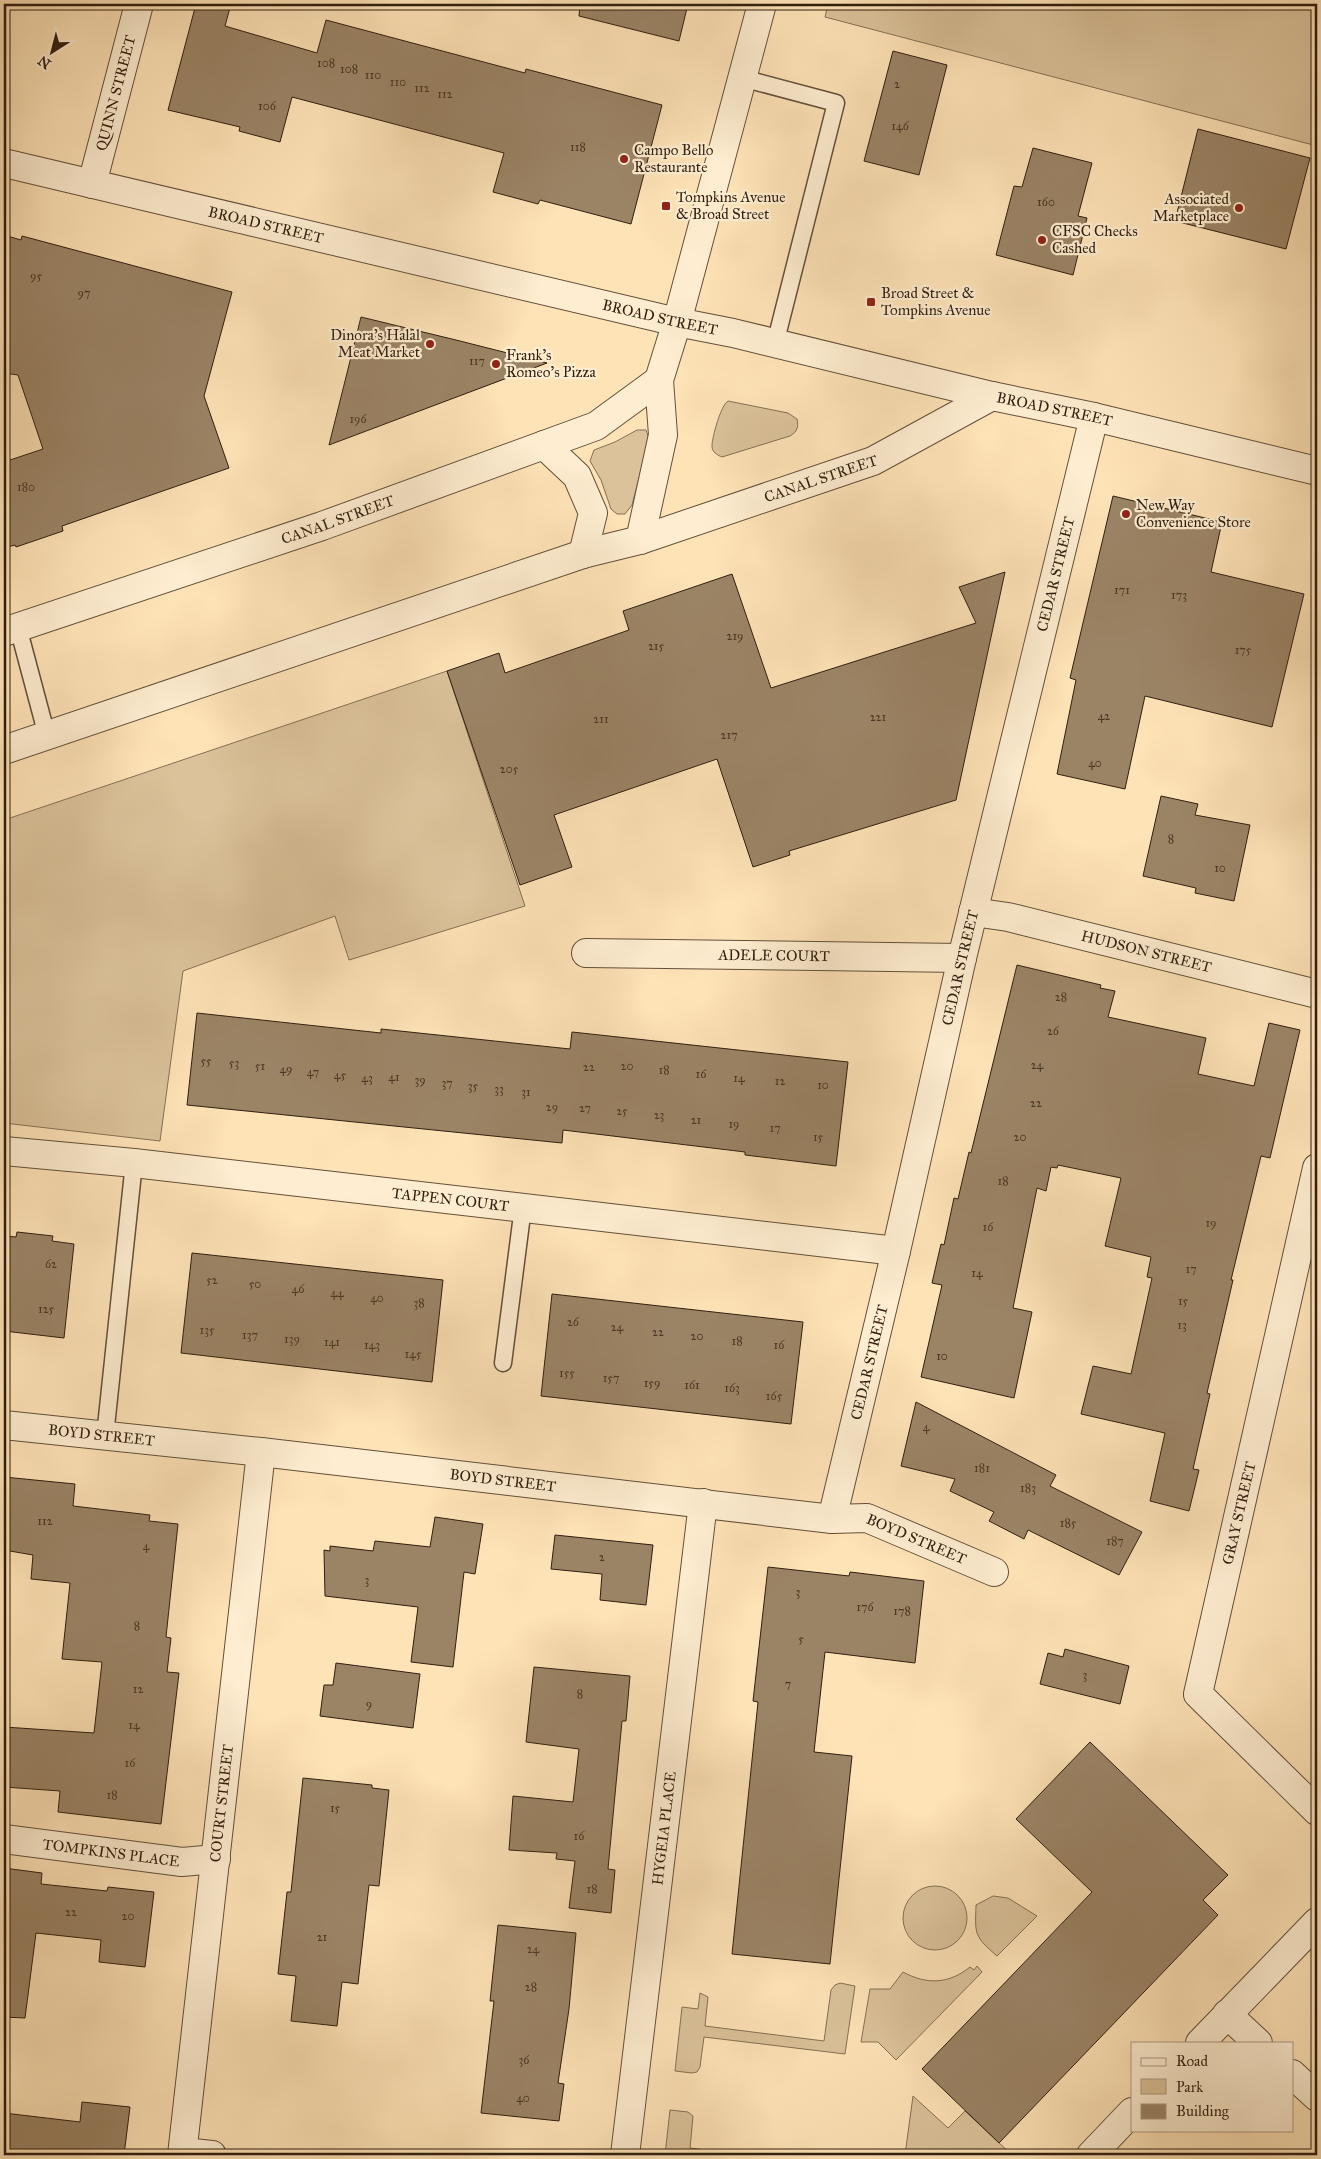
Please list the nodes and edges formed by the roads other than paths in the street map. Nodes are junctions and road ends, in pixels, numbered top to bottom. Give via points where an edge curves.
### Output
1 (139, 4) edge
2 (762, 4) edge
3 (742, 78) junction
4 (4, 162) edge
5 (92, 184) junction
6 (676, 322) junction
7 (775, 344) junction
8 (659, 380) junction
9 (992, 396) junction
10 (1094, 417) junction
11 (544, 445) junction
12 (1317, 471) edge
13 (640, 540) junction
14 (583, 554) junction
15 (11, 629) edge
16 (47, 736) junction
17 (4, 750) edge
18 (973, 912) junction
19 (586, 953) dead end
20 (962, 958) junction
21 (1317, 994) edge
22 (4, 1151) edge
23 (134, 1163) junction
24 (1317, 1168) edge
25 (522, 1207) junction
26 (896, 1251) junction
27 (503, 1364) dead end
28 (4, 1425) edge
29 (105, 1436) junction
30 (261, 1452) junction
31 (703, 1503) junction
32 (832, 1519) junction
33 (994, 1572) dead end
34 (1317, 1811) edge
35 (4, 1839) edge
36 (216, 1859) junction
37 (1317, 1922) edge
38 (1227, 2014) junction
39 (1201, 2042) edge
40 (1257, 2042) edge
41 (1294, 2076) edge
42 (1317, 2097) edge
43 (1131, 2113) edge
44 (182, 2154) edge
45 (212, 2155) edge
46 (624, 2155) edge
47 (1091, 2155) edge

1 - 5 street, QUINN STREET
2 - 3 street
3 - 6 street
3 - 7 lane via 836,103
4 - 5 street, BROAD STREET
5 - 6 street, BROAD STREET
6 - 7 street, BROAD STREET
6 - 8 street
7 - 9 street, BROAD STREET
8 - 11 street, CANAL STREET via 596,426
8 - 13 street via 663,435
9 - 10 street, BROAD STREET
9 - 13 street, CANAL STREET via 873,461
10 - 12 street, BROAD STREET
10 - 18 street, CEDAR STREET
11 - 14 street via 577,476 593,513
11 - 15 street, CANAL STREET via 322,526
13 - 14 street, CANAL STREET
14 - 16 street, CANAL STREET
15 - 16 lane
16 - 17 street, CANAL STREET
18 - 20 street, CEDAR STREET
18 - 21 street, HUDSON STREET via 1008,917
19 - 20 street, ADELE COURT
20 - 26 street, CEDAR STREET
22 - 23 street, TAPPEN COURT
23 - 25 street, TAPPEN COURT
23 - 29 lane
24 - 34 street, GRAY STREET via 1198,1694
25 - 26 street, TAPPEN COURT
25 - 27 lane
26 - 32 street, CEDAR STREET
28 - 29 street, BOYD STREET
29 - 30 street, BOYD STREET
30 - 31 street, BOYD STREET
30 - 36 street, COURT STREET
31 - 32 street, BOYD STREET
31 - 46 street, HYGEIA PLACE
32 - 33 street, BOYD STREET via 867,1518
35 - 36 street, TOMPKINS PLACE via 182,1862
36 - 44 street, COURT STREET
37 - 38 street
38 - 39 street
38 - 40 street
41 - 42 street
43 - 47 street
44 - 45 street

